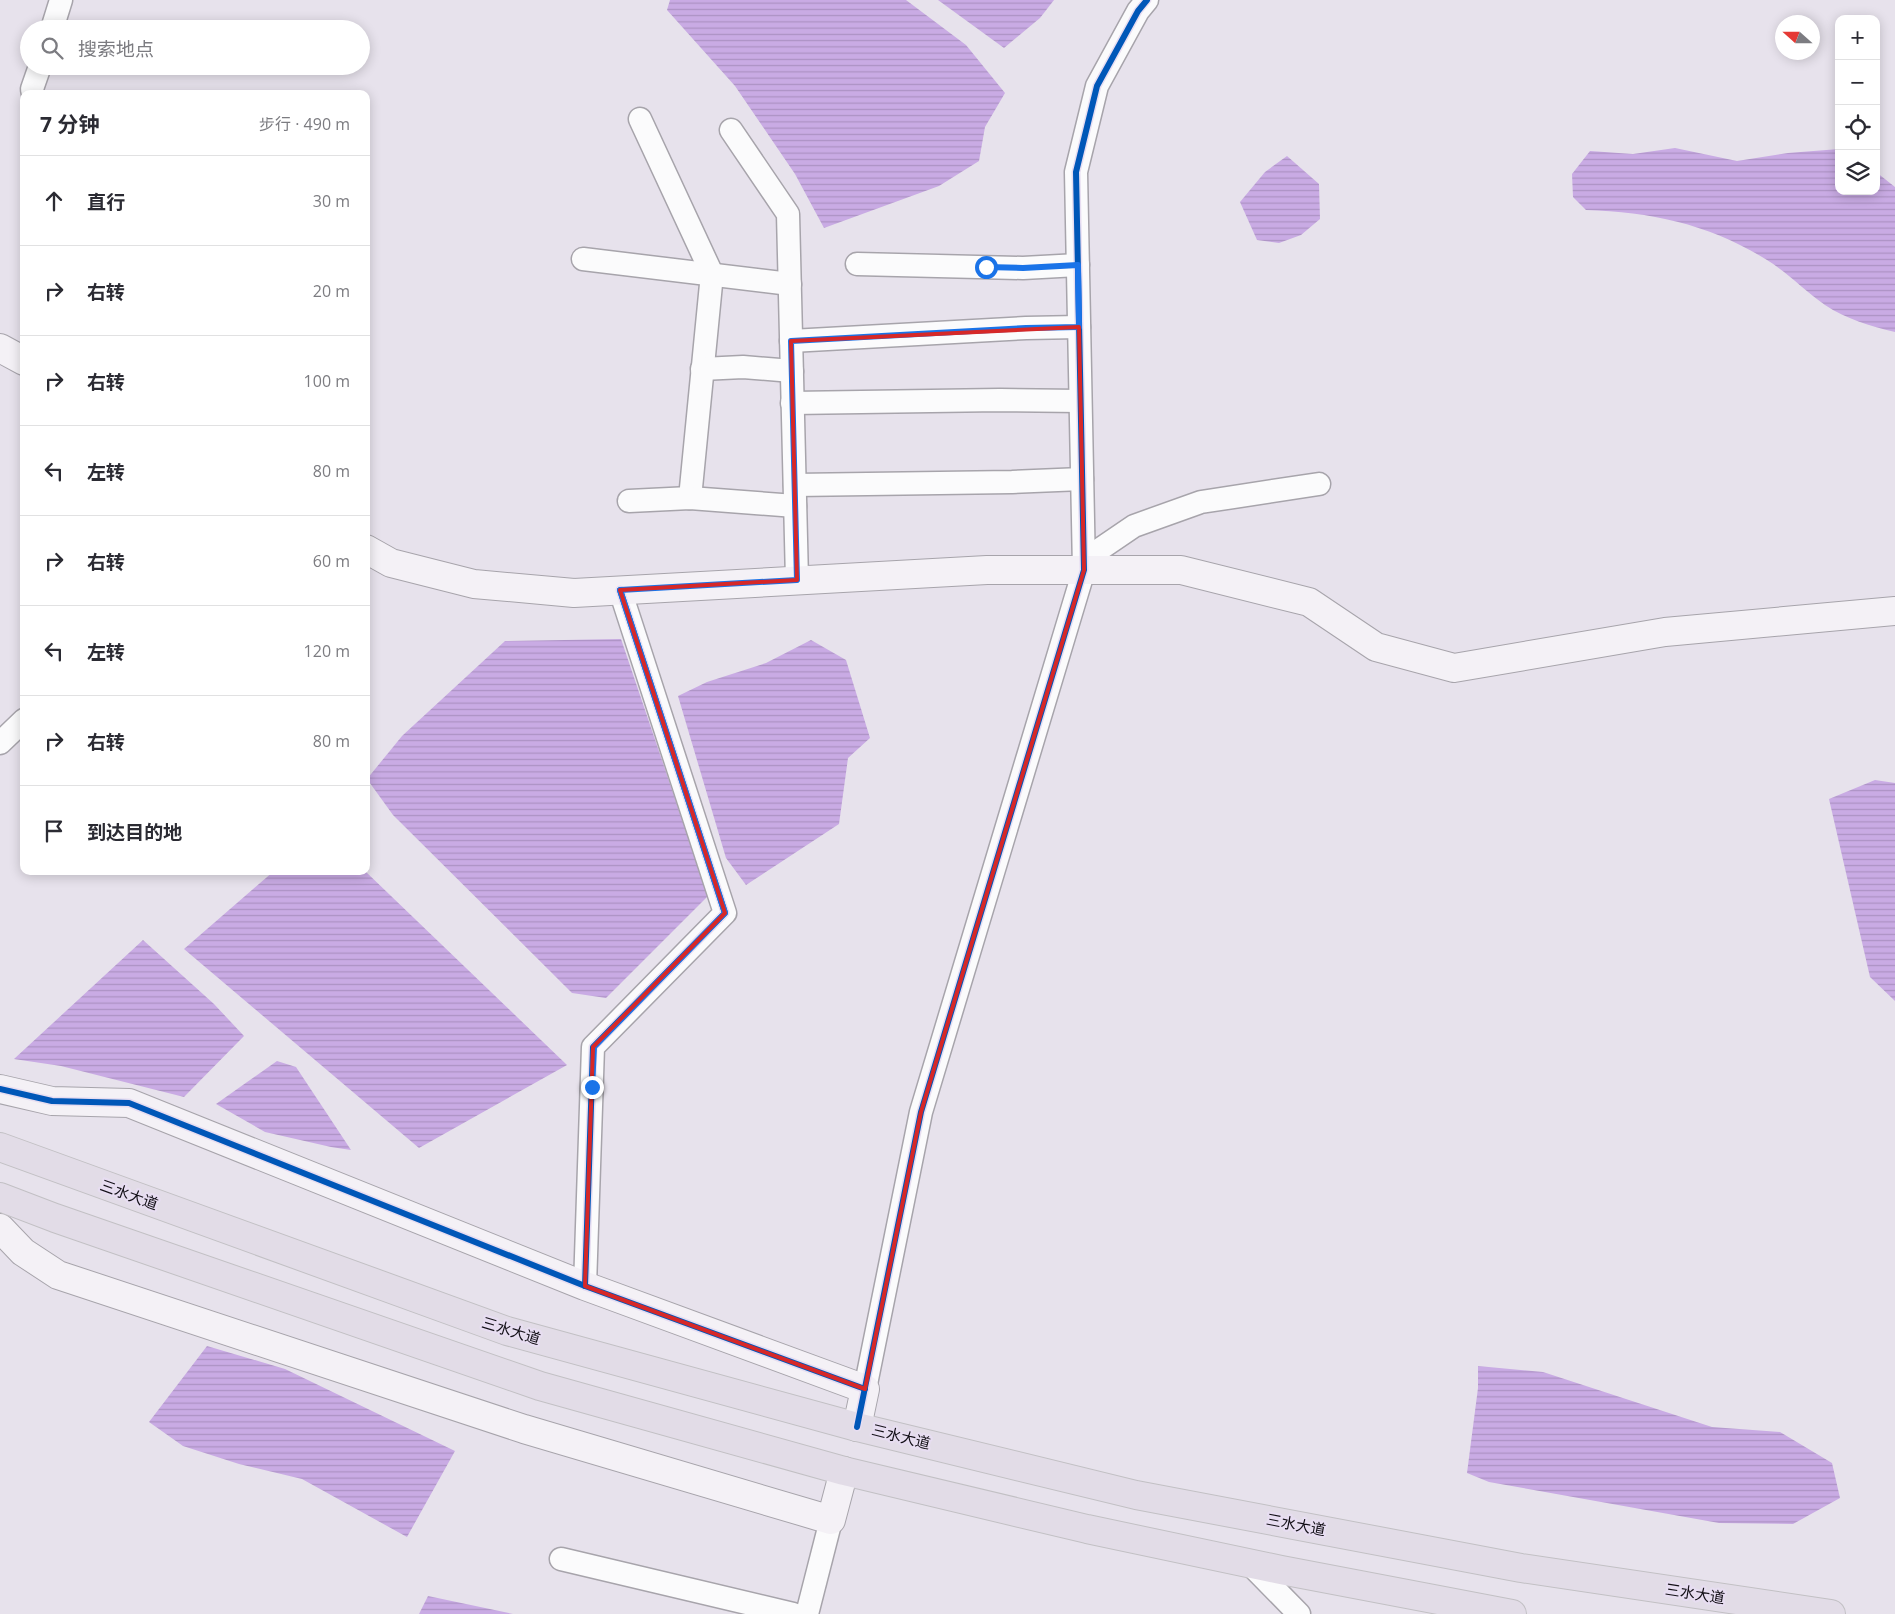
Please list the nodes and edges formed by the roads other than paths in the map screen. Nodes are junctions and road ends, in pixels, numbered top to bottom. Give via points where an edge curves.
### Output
1 (61, 0) edge
2 (1147, 0) edge
3 (55, 20) edge
4 (37, 75) edge
5 (32, 90) edge
6 (640, 119) dead end
7 (731, 130) dead end
8 (584, 259) dead end
9 (857, 264) dead end
10 (1078, 265) junction
11 (712, 274) junction
12 (790, 284) junction
13 (1079, 327) junction
14 (791, 341) junction
15 (0, 348) edge
16 (20, 359) edge
17 (702, 370) junction
18 (792, 371) junction
19 (1080, 401) junction
20 (792, 403) junction
21 (1082, 479) junction
22 (1319, 484) dead end
23 (795, 496) junction
24 (690, 498) junction
25 (629, 501) dead end
26 (370, 551) edge
27 (1084, 565) junction
28 (797, 580) junction
29 (620, 590) junction
30 (1895, 611) edge
31 (20, 724) edge
32 (0, 743) edge
33 (0, 1089) edge
34 (0, 1147) edge
35 (0, 1197) edge
36 (0, 1228) edge
37 (585, 1286) junction
38 (865, 1389) junction
39 (858, 1427) junction
40 (844, 1471) junction
41 (831, 1520) junction
42 (561, 1559) dead end
43 (1250, 1564) junction
44 (793, 1614) edge
45 (807, 1614) edge
46 (1299, 1614) edge
47 (1512, 1614) edge
48 (1831, 1614) edge

1 - 3 street
2 - 10 street via 1097,86 1076,172
4 - 5 street
6 - 11 street
7 - 12 street via 788,214
8 - 11 street
9 - 10 street via 1023,268
10 - 13 street
11 - 12 street
11 - 17 street
12 - 14 street
13 - 14 street
13 - 19 street
14 - 18 street
15 - 16 street
17 - 18 street via 742,367
17 - 24 street
18 - 20 street
19 - 20 street
19 - 21 street
20 - 23 street
21 - 23 street
21 - 27 street
22 - 27 street via 1202,502 1134,526
23 - 24 street
23 - 28 street
24 - 25 street
26 - 29 street via 392,563 474,584 574,593
27 - 28 street
27 - 30 street via 1181,570 1309,602 1376,647 1454,668 1665,632
27 - 38 street via 921,1112
28 - 29 street
29 - 37 street via 725,913 594,1047
31 - 32 street
33 - 37 street via 52,1101 130,1104
34 - 39 highway, 三水大道 via 507,1331
35 - 40 highway via 540,1386
36 - 41 street via 24,1252 58,1275 540,1434
37 - 38 street
38 - 39 street
39 - 48 highway, 三水大道 via 1136,1495 1521,1568
40 - 41 street
40 - 43 highway via 1086,1529
41 - 45 street
42 - 44 street
43 - 46 street
43 - 47 highway

